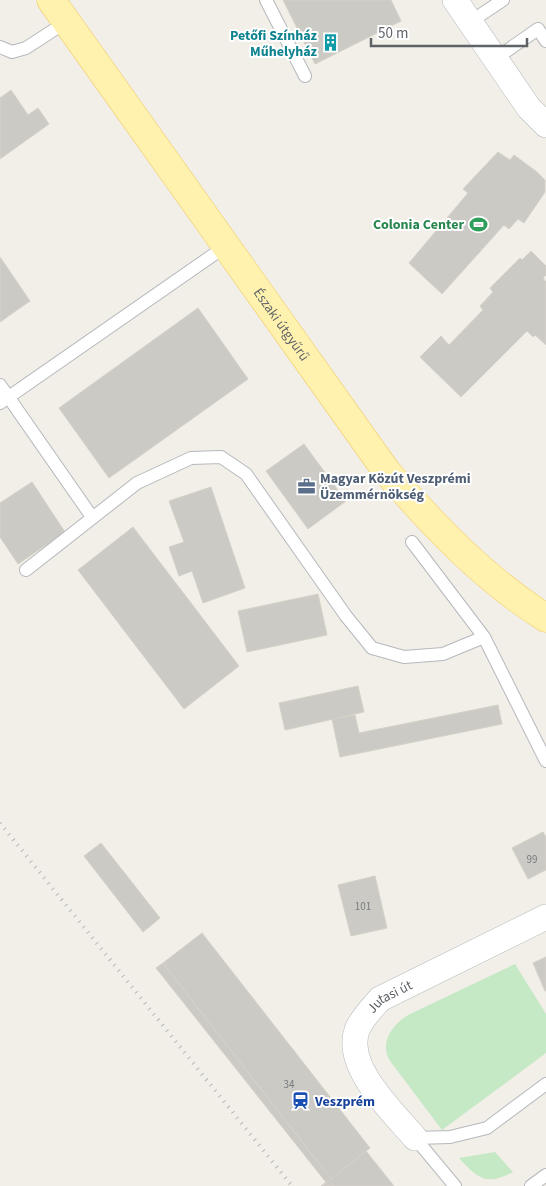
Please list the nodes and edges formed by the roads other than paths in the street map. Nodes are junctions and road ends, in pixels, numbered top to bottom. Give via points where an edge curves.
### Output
1 (266, 0) edge
2 (455, 0) edge
3 (503, 0) edge
4 (58, 11) edge
5 (470, 22) junction
6 (546, 41) edge
7 (0, 48) edge
8 (495, 59) junction
9 (305, 76) dead end
10 (546, 125) edge
11 (226, 246) junction
12 (0, 386) edge
13 (4, 400) edge
14 (92, 517) junction
15 (412, 542) dead end
16 (26, 570) dead end
17 (546, 618) edge
18 (484, 637) junction
19 (546, 761) edge
20 (546, 917) edge
21 (546, 1084) edge
22 (415, 1138) junction
23 (546, 1175) edge
24 (455, 1186) edge
25 (532, 1186) edge

1 - 9 lane
2 - 5 street
3 - 5 lane
4 - 7 lane via 26,48 12,52
4 - 11 main road, Északi útgyűrű
5 - 8 street
6 - 8 lane via 538,29
8 - 10 street via 529,108
11 - 13 lane
11 - 17 main road, Északi útgyűrű via 387,472 467,558
12 - 13 lane
13 - 14 lane
14 - 16 lane
14 - 18 lane via 137,483 191,458 221,457 246,474 372,648 404,657 443,654
15 - 18 lane
18 - 19 lane
20 - 22 street, Jutasi út via 380,999 367,1013 357,1030 355,1048 360,1066
21 - 22 lane via 487,1128 450,1137
22 - 24 lane
23 - 25 lane

